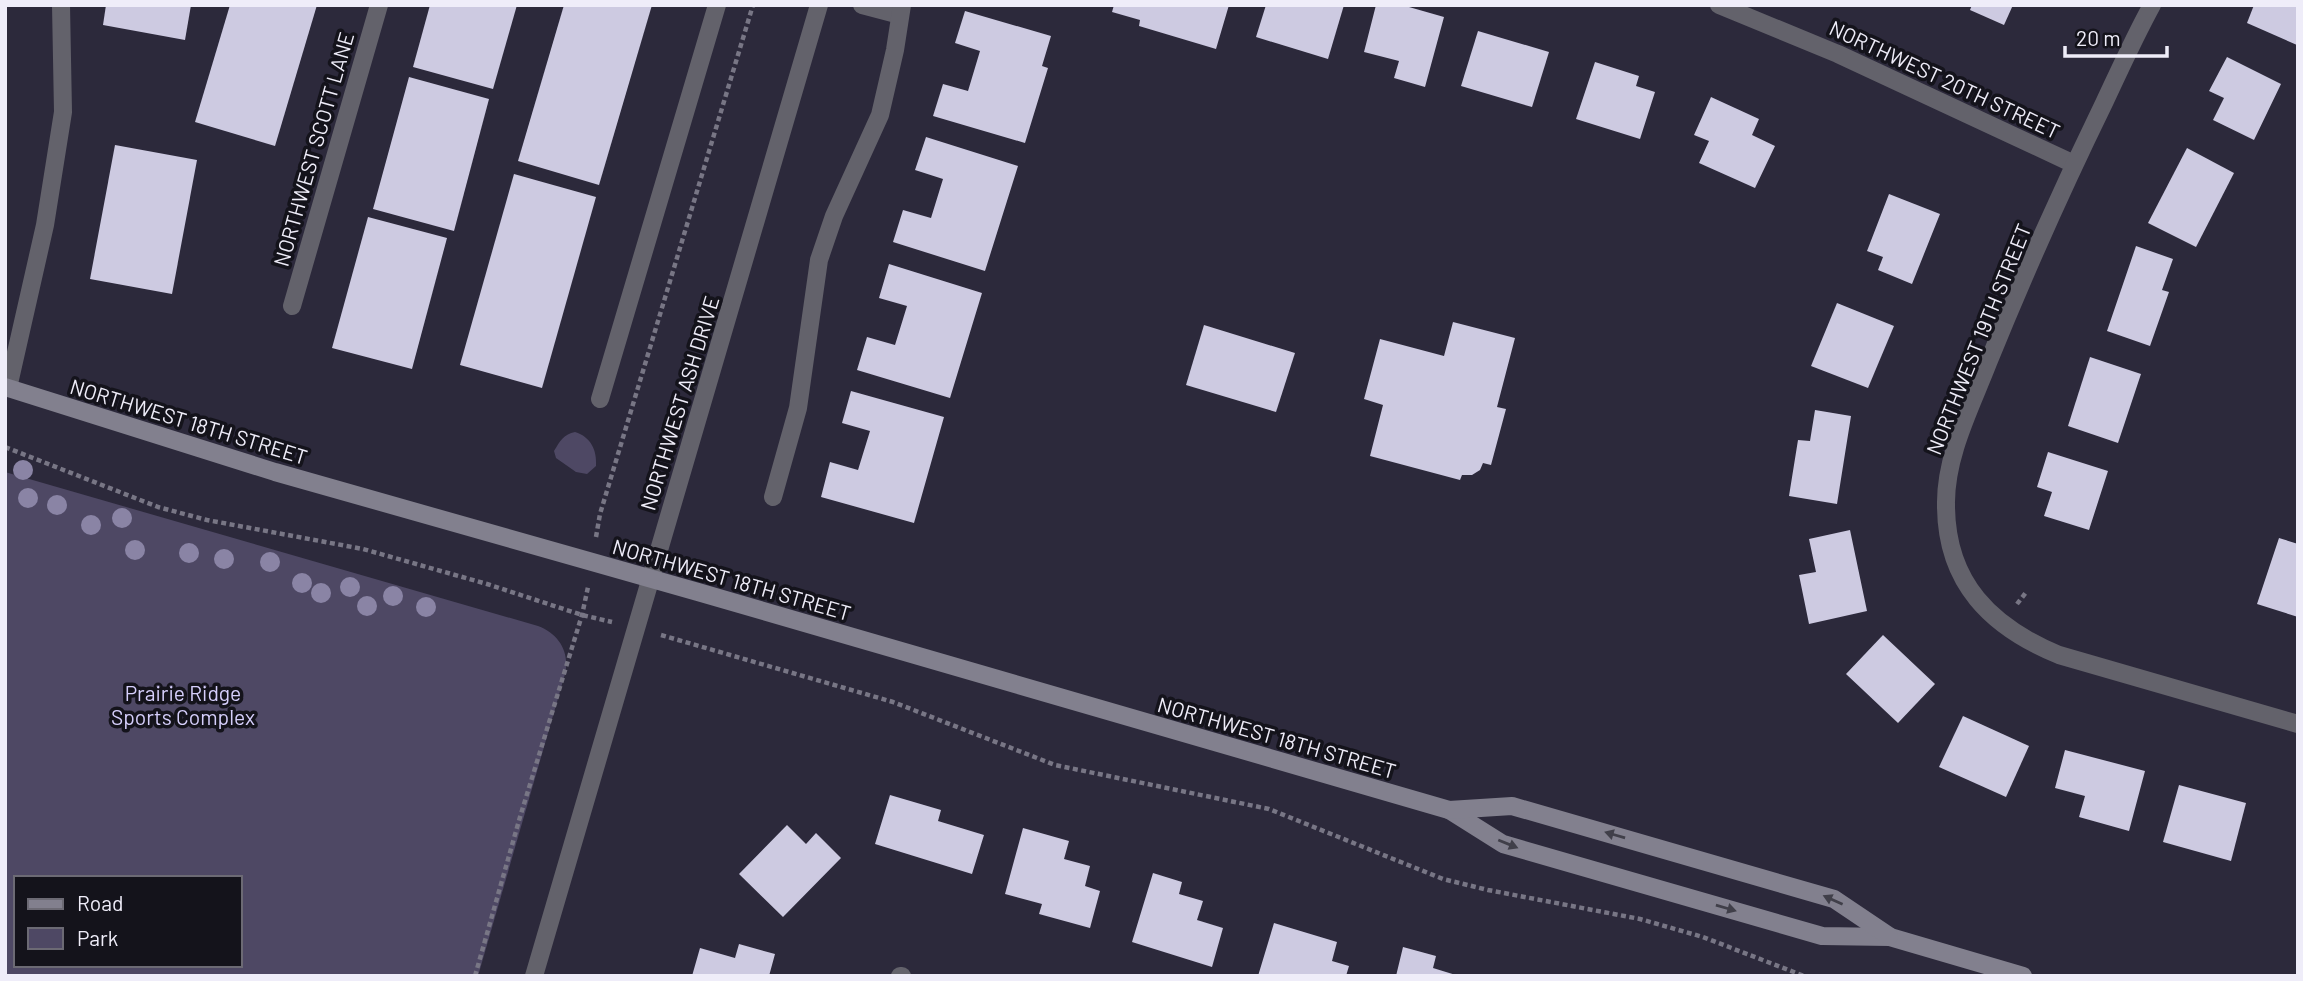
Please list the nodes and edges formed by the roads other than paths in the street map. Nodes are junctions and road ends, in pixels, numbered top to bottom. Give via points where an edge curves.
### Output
1 (61, 5) edge
2 (379, 5) edge
3 (717, 5) edge
4 (819, 5) edge
5 (862, 5) edge
6 (1719, 5) edge
7 (2152, 5) edge
8 (901, 10) edge
9 (2074, 164) junction
10 (292, 306) dead end
11 (7, 387) edge
12 (600, 399) dead end
13 (773, 497) dead end
14 (650, 578) junction
15 (2298, 724) edge
16 (1449, 810) junction
17 (1890, 937) junction
18 (534, 976) edge
19 (2024, 976) edge

1 - 11 street via 63,112 46,225
2 - 10 street, NORTHWEST SCOTT LANE
3 - 12 street
4 - 14 street, NORTHWEST ASH DRIVE
5 - 8 street
6 - 9 street, NORTHWEST 20TH STREET via 1838,54
7 - 9 street, NORTHWEST 19TH STREET
8 - 13 street via 880,115 819,260 798,408
9 - 15 street, NORTHWEST 19TH STREET via 1955,449 1945,505 1955,558 1971,592 1984,607 2031,643
11 - 14 main road, NORTHWEST 18TH STREET via 275,472
14 - 16 main road, NORTHWEST 18TH STREET
14 - 18 street, NORTHWEST ASH DRIVE
16 -> 17 main road, NORTHWEST 18TH STREET via 1503,844 1822,936
17 -> 16 main road, NORTHWEST 18TH STREET via 1834,899 1512,806
17 - 19 main road, NORTHWEST 18TH STREET

